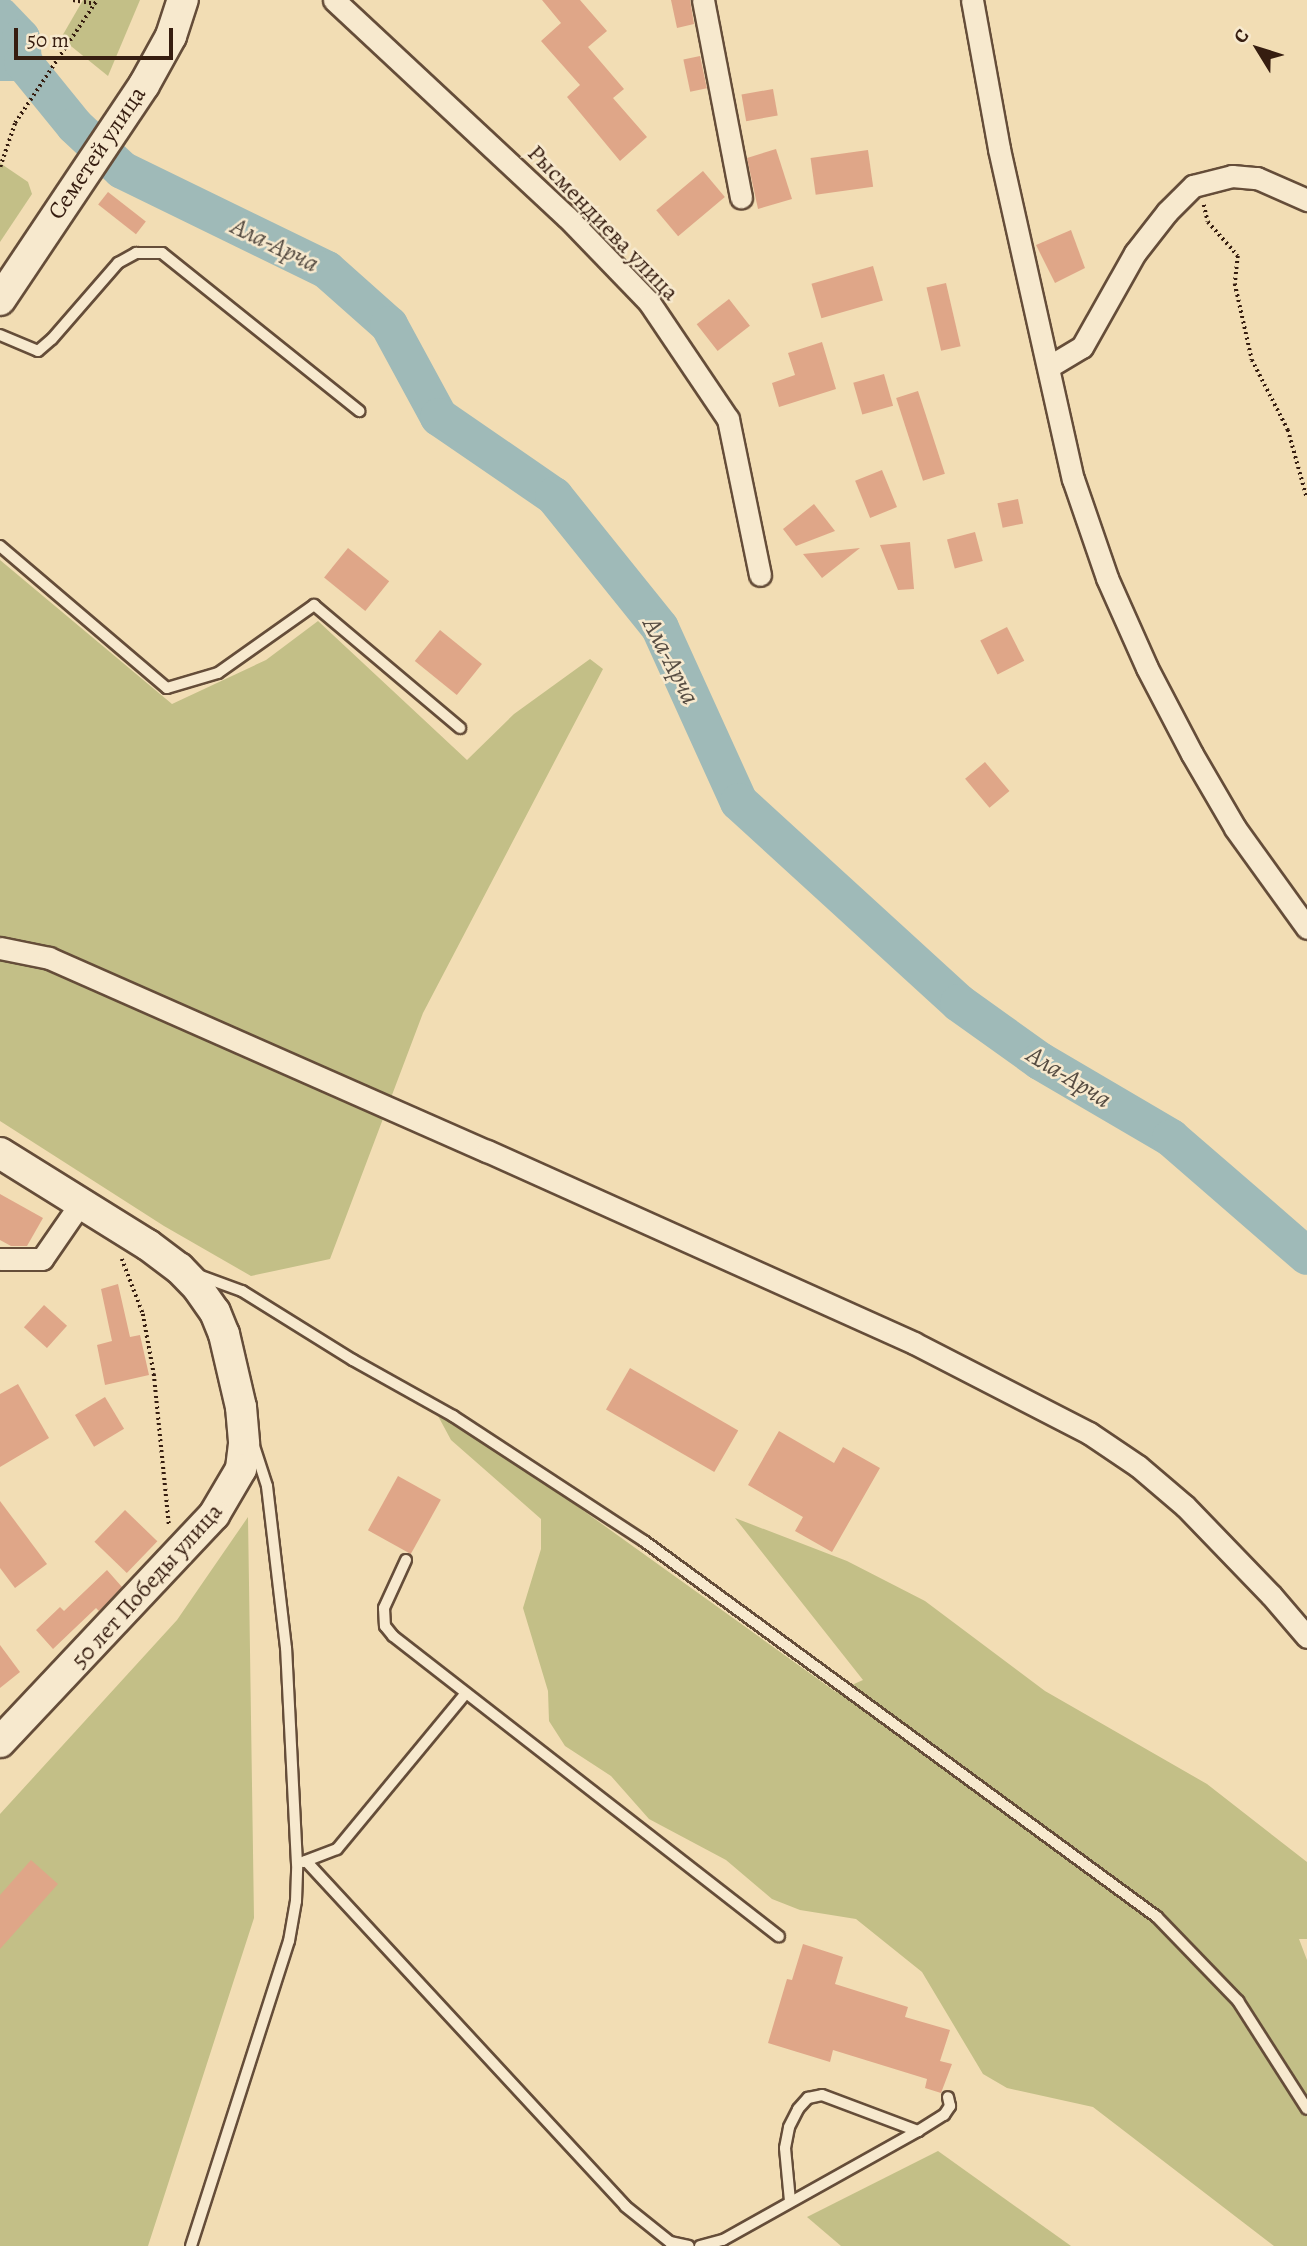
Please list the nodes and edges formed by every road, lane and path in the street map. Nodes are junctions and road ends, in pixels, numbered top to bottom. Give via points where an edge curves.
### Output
1 (73, 0) edge
2 (183, 0) edge
3 (334, 0) edge
4 (703, 0) edge
5 (972, 0) edge
6 (96, 2) edge
7 (0, 167) edge
8 (1220, 178) junction
9 (740, 197) dead end
10 (1307, 200) edge
11 (0, 300) edge
12 (0, 335) edge
13 (1050, 366) junction
14 (359, 411) dead end
15 (1307, 498) edge
16 (0, 546) edge
17 (760, 575) dead end
18 (460, 728) dead end
19 (1307, 929) edge
20 (0, 948) edge
21 (0, 1153) edge
22 (80, 1204) junction
23 (111, 1252) dead end
24 (0, 1259) edge
25 (179, 1268) junction
26 (241, 1407) junction
27 (184, 1550) junction
28 (406, 1560) dead end
29 (1307, 1637) edge
30 (466, 1693) junction
31 (0, 1742) edge
32 (302, 1862) junction
33 (779, 1937) dead end
34 (948, 2097) dead end
35 (1307, 2109) edge
36 (918, 2131) junction
37 (790, 2202) junction
38 (191, 2246) edge
39 (689, 2246) edge
40 (700, 2246) edge

1 - 6 path
2 - 11 main road, Семетей улица via 171,36 144,85
3 - 17 street, Рысмендиева улица via 567,217 649,302 729,419
4 - 9 street
5 - 13 street via 999,149
6 - 7 path via 15,123
8 - 10 street via 1257,178
8 - 13 street via 1193,186 1167,212 1122,273 1082,346
8 - 15 path via 1220,190 1206,198 1205,213 1238,256 1235,284 1252,360 1288,430
12 - 14 lane via 37,351 117,263 136,253 162,253
13 - 19 street via 1073,479 1107,578 1147,668 1235,828
16 - 18 lane via 167,688 218,673 314,605
20 - 29 street via 48,958 499,1156 914,1343 1089,1433 1185,1506
21 - 22 main road, 50 лет Победы улица
22 - 24 street via 42,1259
22 - 25 main road, 50 лет Победы улица
23 - 27 path via 122,1259 143,1314 172,1539
25 - 26 main road, 50 лет Победы улица via 215,1312
25 - 35 lane via 242,1291 453,1416 644,1541 1157,1917 1238,2001
26 - 27 main road, 50 лет Победы улица via 241,1469 230,1493
26 - 32 lane via 267,1486
27 - 31 main road, 50 лет Победы улица
28 - 30 lane via 384,1608 386,1626
30 - 32 lane via 337,1849
30 - 33 lane
32 - 38 lane via 289,1941
32 - 39 lane via 625,2206 670,2242
34 - 36 lane via 950,2106 944,2115
36 - 37 lane
36 - 37 lane via 822,2095 808,2098 789,2127 785,2148
37 - 40 lane via 723,2240

